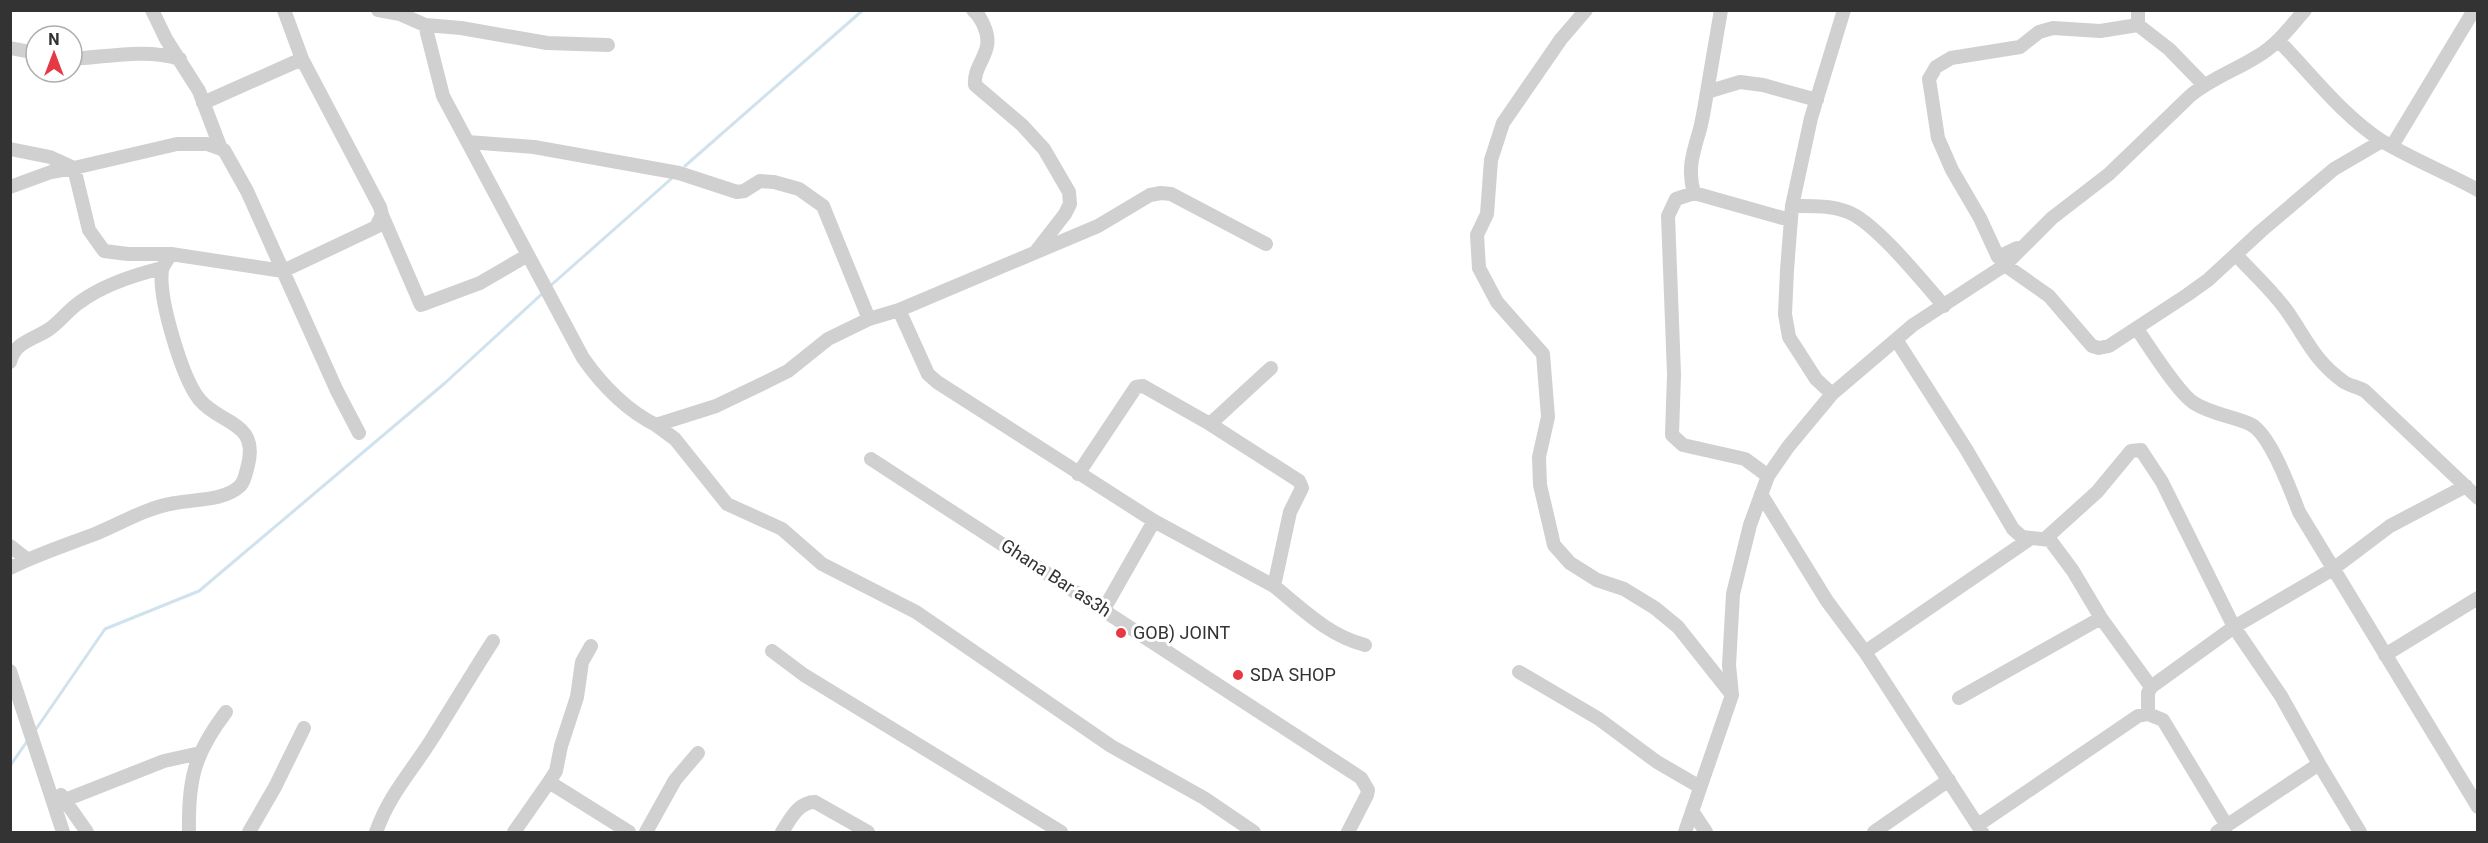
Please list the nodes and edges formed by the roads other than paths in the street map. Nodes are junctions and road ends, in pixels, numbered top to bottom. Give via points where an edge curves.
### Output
1 (152, 10) edge
2 (284, 10) edge
3 (378, 10) edge
4 (973, 10) edge
5 (1586, 10) edge
6 (1721, 10) edge
7 (1844, 10) edge
8 (2138, 10) edge
9 (2305, 10) edge
10 (2474, 10) edge
11 (424, 25) junction
12 (2138, 25) junction
13 (2279, 41) junction
14 (608, 45) dead end
15 (84, 58) edge
16 (302, 58) junction
17 (180, 60) junction
18 (2204, 85) junction
19 (1707, 92) junction
20 (1817, 100) junction
21 (203, 104) junction
22 (468, 142) junction
23 (2387, 143) junction
24 (10, 149) edge
25 (221, 149) junction
26 (74, 168) junction
27 (10, 187) edge
28 (2478, 190) edge
29 (1694, 193) junction
30 (1791, 213) junction
31 (382, 215) junction
32 (2038, 233) junction
33 (1266, 244) dead end
34 (1037, 250) junction
35 (171, 254) junction
36 (528, 255) junction
37 (2236, 255) junction
38 (2005, 265) junction
39 (162, 268) junction
40 (283, 271) junction
41 (1944, 306) junction
42 (899, 310) junction
43 (869, 320) junction
44 (2137, 330) junction
45 (1897, 341) junction
46 (10, 362) edge
47 (1271, 368) dead end
48 (1832, 394) junction
49 (1210, 423) junction
50 (656, 425) junction
51 (359, 433) dead end
52 (871, 459) dead end
53 (1078, 474) junction
54 (1768, 476) junction
55 (2466, 486) junction
56 (1761, 494) junction
57 (2478, 498) edge
58 (1154, 520) junction
59 (2031, 538) junction
60 (2046, 538) junction
61 (10, 546) edge
62 (28, 560) junction
63 (10, 568) edge
64 (2333, 569) junction
65 (1274, 586) junction
66 (2478, 598) edge
67 (1104, 609) junction
68 (2101, 618) junction
69 (2234, 627) junction
70 (493, 641) dead end
71 (1365, 645) dead end
72 (591, 646) dead end
73 (772, 651) dead end
74 (1865, 652) junction
75 (2385, 655) junction
76 (10, 671) edge
77 (1519, 672) dead end
78 (2151, 687) junction
79 (1732, 695) junction
80 (1959, 698) dead end
81 (226, 712) dead end
82 (2148, 714) junction
83 (304, 728) dead end
84 (200, 753) junction
85 (698, 753) dead end
86 (2319, 764) junction
87 (41, 766) junction
88 (1949, 780) junction
89 (549, 782) junction
90 (1700, 787) junction
91 (65, 800) junction
92 (2478, 807) edge
93 (1692, 811) junction
94 (1980, 829) edge
95 (2222, 829) edge
96 (63, 832) edge
97 (87, 832) edge
98 (189, 832) edge
99 (249, 832) edge
100 (376, 832) edge
101 (514, 832) edge
102 (629, 832) edge
103 (646, 832) edge
104 (782, 832) edge
105 (868, 832) edge
106 (1061, 832) edge
107 (1254, 832) edge
108 (1348, 832) edge
109 (1685, 832) edge
110 (1706, 832) edge
111 (1874, 832) edge
112 (2360, 832) edge

1 - 17 street
2 - 16 street
3 - 11 street via 400,14
4 - 34 street via 979,15 989,47 975,85 1023,125 1044,149 1069,192 1070,204 1065,214
5 - 79 street via 1503,123 1491,160 1487,214 1477,235 1479,268 1497,302 1543,354 1548,417 1539,457 1540,485 1554,545 1570,563 1598,580 1624,589 1678,627
6 - 19 street
7 - 20 street
8 - 12 street
9 - 13 street
10 - 23 street
11 - 14 street via 461,27 547,43
11 - 22 street via 443,96
12 - 18 street via 2169,49
12 - 32 street via 2100,31 2053,28 2039,32 2020,47 1950,58 1936,67 1929,79 1938,138 1998,257 2024,245
13 - 18 street
13 - 23 street via 2341,108
15 - 17 street via 164,54
16 - 21 street
16 - 31 street
17 - 21 street
18 - 32 street via 2109,174
19 - 20 street via 1740,82
19 - 29 street via 1690,162
20 - 30 street
21 - 25 street
22 - 36 street
22 - 43 street via 534,147 679,173 736,192 760,181 799,189 823,206
23 - 28 street
23 - 37 street via 2334,169
24 - 26 street via 50,157
25 - 26 street via 207,144 177,144
25 - 40 street via 234,166
26 - 27 street
26 - 35 street via 89,230 104,251
29 - 30 street
29 - 54 street via 1676,199 1668,216 1674,374 1672,435 1683,445 1745,459
30 - 41 street via 1824,206 1849,212 1869,225
30 - 48 street via 1785,314 1789,337 1816,379
31 - 36 street via 421,305 480,283
31 - 40 street via 376,227
32 - 38 street
33 - 34 street via 1171,194 1161,193 1150,195 1098,226
34 - 42 street
35 - 39 street
35 - 40 street
36 - 50 street via 597,377 622,402
37 - 44 street via 2208,280
37 - 55 street via 2288,313 2317,358 2347,384 2365,391
38 - 41 street
38 - 44 street via 2049,296 2092,346 2109,346
39 - 46 street via 91,294 49,330 21,344
39 - 62 street via 169,323 193,390 207,408 245,433 250,444 250,458 241,485 219,495 142,511
40 - 51 street
41 - 45 street via 1913,325
42 - 43 street
42 - 53 street via 928,374
43 - 50 street via 828,339 788,371 766,382 716,406
44 - 64 street via 2192,402 2260,430 2299,512
45 - 48 street
45 - 59 street via 2013,529 2018,535
47 - 49 street
48 - 54 street
49 - 53 street via 1143,386 1136,387
49 - 65 street via 1299,481 1302,488 1290,512
50 - 107 street via 675,439 727,504 782,529 822,564 916,612 1111,746 1204,798
52 - 67 street, Ghana Bar as3h
53 - 58 street
54 - 56 street
55 - 57 street
55 - 64 street via 2390,526
56 - 74 street via 1827,601
56 - 79 street via 1733,594 1729,665
58 - 65 street
58 - 67 street
59 - 60 street
59 - 74 street
60 - 68 street via 2073,571
60 - 69 street via 2097,492 2131,451 2141,450 2162,482
61 - 62 street
62 - 63 street
64 - 69 street
64 - 75 street
65 - 71 street via 1321,625
66 - 75 street
67 - 108 street, Ghana Bar as3h via 1361,778 1368,790
68 - 78 street
68 - 80 street
69 - 78 street
69 - 86 street via 2281,696
70 - 100 street via 399,784
72 - 89 street via 582,662 578,697 556,771
73 - 106 street via 804,675
74 - 88 street
75 - 92 street
76 - 87 street
77 - 90 street via 1599,719 1657,762
78 - 82 street
79 - 90 street
81 - 84 street
82 - 94 street via 2138,716
82 - 95 street via 2163,720
83 - 99 street
84 - 91 street via 164,761
84 - 98 street via 191,782
85 - 103 street via 675,780
86 - 95 street
86 - 112 street
87 - 91 street
87 - 96 street
88 - 94 street
88 - 111 street
89 - 101 street
89 - 102 street
90 - 93 street
91 - 97 street
93 - 109 street
93 - 110 street
104 - 105 street via 795,813 810,802

